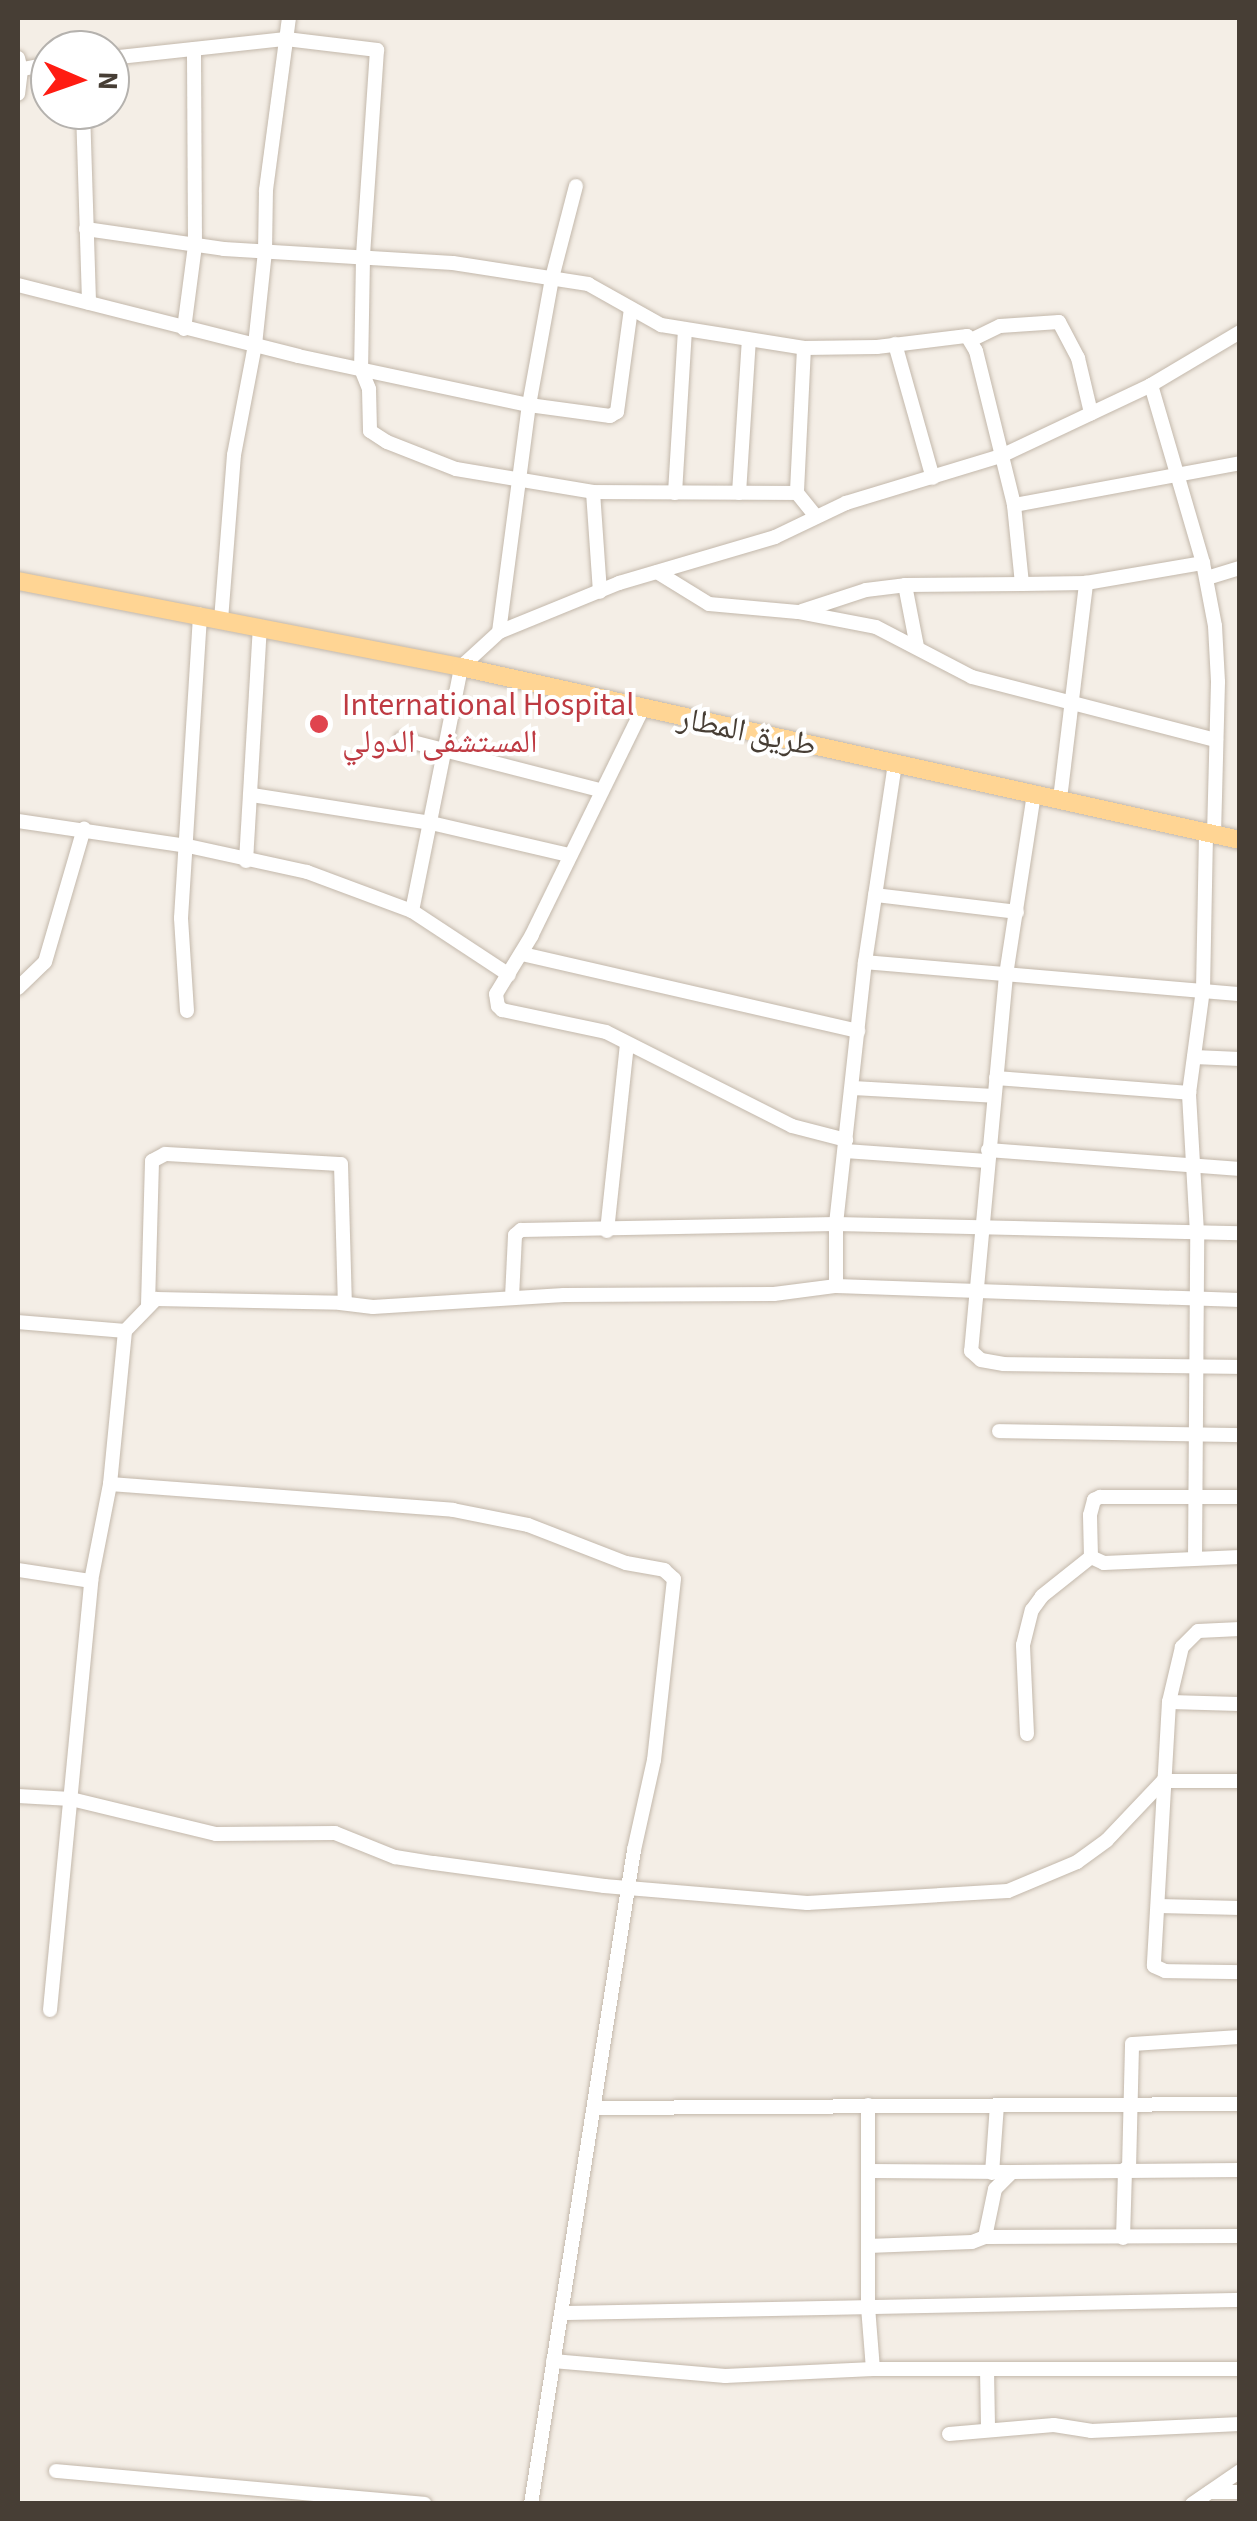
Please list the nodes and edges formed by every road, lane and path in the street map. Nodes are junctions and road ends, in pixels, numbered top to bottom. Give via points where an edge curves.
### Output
1 (289, 18) edge
2 (286, 38) junction
3 (194, 49) junction
4 (130, 56) edge
5 (19, 66) edge
6 (18, 94) edge
7 (84, 130) edge
8 (576, 186) dead end
9 (86, 229) junction
10 (195, 245) junction
11 (266, 252) junction
12 (362, 258) junction
13 (552, 278) junction
14 (18, 285) edge
15 (89, 302) junction
16 (631, 309) junction
17 (184, 329) junction
18 (685, 329) junction
19 (1240, 332) edge
20 (749, 340) junction
21 (971, 340) junction
22 (895, 344) junction
23 (255, 346) junction
24 (804, 348) junction
25 (361, 369) junction
26 (1151, 386) junction
27 (529, 405) junction
28 (1091, 412) junction
29 (1000, 456) junction
30 (1240, 462) edge
31 (1179, 474) junction
32 (933, 478) junction
33 (516, 481) junction
34 (593, 492) junction
35 (675, 493) junction
36 (740, 493) junction
37 (798, 493) junction
38 (1014, 505) junction
39 (814, 514) junction
40 (1240, 568) edge
41 (1205, 570) junction
42 (657, 572) junction
43 (18, 582) edge
44 (1086, 583) junction
45 (1022, 584) junction
46 (905, 586) junction
47 (600, 592) junction
48 (798, 612) junction
49 (200, 615) junction
50 (220, 620) junction
51 (260, 628) junction
52 (499, 632) junction
53 (917, 647) junction
54 (462, 667) junction
55 (1072, 703) junction
56 (642, 710) junction
57 (401, 739) dead end
58 (1216, 740) junction
59 (444, 750) junction
60 (896, 763) junction
61 (600, 790) junction
62 (1034, 794) junction
63 (252, 795) junction
64 (1060, 798) junction
65 (18, 821) edge
66 (431, 823) junction
67 (84, 829) junction
68 (1210, 834) junction
69 (1240, 840) edge
70 (188, 846) junction
71 (569, 855) junction
72 (246, 861) junction
73 (876, 896) junction
74 (412, 911) junction
75 (1016, 912) junction
76 (522, 954) junction
77 (865, 962) junction
78 (509, 975) junction
79 (1006, 975) junction
80 (18, 988) edge
81 (1203, 990) junction
82 (1240, 994) edge
83 (187, 1011) dead end
84 (858, 1031) junction
85 (627, 1044) junction
86 (1194, 1056) junction
87 (1240, 1059) edge
88 (996, 1078) junction
89 (853, 1088) junction
90 (1189, 1093) junction
91 (994, 1096) junction
92 (846, 1145) junction
93 (987, 1156) junction
94 (1194, 1168) junction
95 (1240, 1169) edge
96 (836, 1224) junction
97 (980, 1225) junction
98 (607, 1231) junction
99 (1197, 1233) junction
100 (1240, 1233) edge
101 (836, 1286) junction
102 (976, 1294) junction
103 (512, 1297) junction
104 (1194, 1300) junction
105 (1240, 1300) edge
106 (345, 1303) junction
107 (148, 1305) junction
108 (18, 1322) edge
109 (18, 1330) edge
110 (125, 1331) junction
111 (1197, 1367) junction
112 (1240, 1367) edge
113 (999, 1431) dead end
114 (1194, 1435) junction
115 (1240, 1435) edge
116 (110, 1484) junction
117 (1240, 1497) edge
118 (1194, 1498) junction
119 (1091, 1557) junction
120 (1240, 1557) edge
121 (1196, 1558) junction
122 (18, 1570) edge
123 (91, 1581) junction
124 (1240, 1629) edge
125 (1169, 1702) junction
126 (1240, 1704) edge
127 (1027, 1734) dead end
128 (1163, 1781) junction
129 (1240, 1781) edge
130 (18, 1796) edge
131 (71, 1799) junction
132 (630, 1888) junction
133 (1158, 1906) junction
134 (1240, 1908) edge
135 (1240, 1972) edge
136 (50, 2010) dead end
137 (1240, 2037) edge
138 (1240, 2104) edge
139 (868, 2105) junction
140 (997, 2105) junction
141 (1129, 2106) junction
142 (596, 2108) junction
143 (1127, 2169) junction
144 (1240, 2170) edge
145 (870, 2171) junction
146 (1012, 2172) junction
147 (992, 2173) junction
148 (1240, 2236) edge
149 (984, 2237) junction
150 (1122, 2238) junction
151 (868, 2246) junction
152 (1240, 2300) edge
153 (868, 2307) junction
154 (561, 2312) junction
155 (553, 2361) junction
156 (988, 2368) junction
157 (1240, 2368) edge
158 (873, 2369) junction
159 (1240, 2424) edge
160 (988, 2428) junction
161 (949, 2434) dead end
162 (56, 2471) dead end
163 (1240, 2472) edge
164 (1210, 2492) junction
165 (1240, 2492) edge
166 (425, 2504) edge
167 (531, 2504) edge
168 (1192, 2504) edge

1 - 2 street
2 - 3 street
2 - 11 street via 266,190
2 - 12 street via 376,50
3 - 4 street
3 - 10 street
5 - 6 street
7 - 9 street
8 - 13 street
9 - 10 street
9 - 15 street
10 - 11 street
10 - 17 street
11 - 12 street
11 - 23 street
12 - 13 street
12 - 25 street
13 - 16 street via 605,290
13 - 27 street
14 - 15 street
15 - 17 street
16 - 18 street
16 - 27 street via 614,415
17 - 23 street
18 - 20 street
18 - 35 street
19 - 26 street
20 - 24 street
20 - 36 street
21 - 22 street via 960,334
21 - 28 street via 1000,326 1059,322 1078,358
21 - 29 street
22 - 24 street
22 - 32 street
23 - 25 street
23 - 50 street via 234,455
24 - 37 street
25 - 27 street
25 - 33 street via 369,388 370,431 428,461
26 - 28 street
26 - 31 street
27 - 33 street
28 - 29 street
29 - 32 street
29 - 38 street
30 - 31 street
31 - 38 street
31 - 41 street
32 - 39 street
33 - 34 street
33 - 52 street
34 - 35 street
34 - 47 street
35 - 36 street
36 - 37 street
37 - 39 street
38 - 45 street
39 - 42 street via 774,537
40 - 41 street
41 - 44 street
41 - 58 street via 1217,664
42 - 47 street
42 - 48 street via 709,604
43 - 49 main road, طريق المطار
44 - 45 street
44 - 55 street
45 - 46 street
46 - 48 street via 866,590
46 - 53 street
47 - 52 street
48 - 53 street via 876,627
49 - 50 main road, طريق المطار
49 - 70 street
50 - 51 main road, طريق المطار
51 - 54 main road, طريق المطار
51 - 63 street
52 - 54 street
53 - 55 street via 972,677
54 - 56 main road, طريق المطار
54 - 59 street
55 - 58 street
55 - 64 street
56 - 60 main road, طريق المطار
56 - 61 street
57 - 59 street
58 - 68 street
59 - 61 street
59 - 66 street
60 - 62 main road, طريق المطار
60 - 73 street
61 - 71 street
62 - 64 main road, طريق المطار
62 - 75 street
63 - 66 street
63 - 72 street
64 - 68 main road, طريق المطار
65 - 67 street
66 - 71 street
66 - 74 street
67 - 70 street
67 - 80 street via 46,962
68 - 69 main road, طريق المطار
68 - 81 street
70 - 72 street
70 - 83 street via 180,918
71 - 76 street
72 - 74 street via 307,872
73 - 75 street
73 - 77 street
74 - 78 street
75 - 79 street
76 - 78 street
76 - 84 street
77 - 79 street
77 - 84 street
78 - 85 street via 496,994 502,1010 586,1026
79 - 81 street
79 - 88 street
81 - 82 street
81 - 86 street
84 - 89 street
85 - 92 street via 792,1126
85 - 98 street
86 - 87 street
86 - 90 street
88 - 90 street
88 - 91 street
89 - 91 street
89 - 92 street
90 - 94 street
91 - 93 street
92 - 93 street
92 - 96 street
93 - 94 street
93 - 97 street
94 - 95 street
94 - 99 street
96 - 97 street
96 - 98 street
96 - 101 street
97 - 99 street
97 - 102 street
98 - 103 street via 518,1232
99 - 100 street
99 - 104 street
101 - 102 street
101 - 103 street via 756,1294
102 - 104 street
102 - 111 street via 971,1350 982,1360
103 - 106 street via 412,1306
104 - 105 street
104 - 111 street
106 - 107 street via 167,1297
106 - 107 street via 341,1164 165,1154 152,1161
107 - 110 street
108 - 109 street
108 - 110 street
110 - 116 street
111 - 112 street
111 - 114 street
113 - 114 street
114 - 115 street
114 - 118 street
116 - 123 street
116 - 132 street via 453,1510 528,1525 671,1574 675,1586 656,1740
117 - 118 street
118 - 119 street via 1094,1500
118 - 121 street
119 - 121 street via 1104,1563
119 - 127 street via 1032,1610 1022,1645
120 - 121 street
122 - 123 street
123 - 131 street
124 - 125 street via 1189,1637
125 - 126 street
125 - 128 street
128 - 129 street
128 - 132 street via 1077,1862 984,1896 808,1902
128 - 133 street
130 - 131 street
131 - 132 street via 216,1834 335,1833 395,1857
131 - 136 street
132 - 142 street
133 - 134 street
133 - 135 street via 1156,1969
137 - 141 street via 1132,2044
138 - 141 street
139 - 140 street
139 - 142 street
139 - 145 street
140 - 141 street
140 - 147 street
141 - 143 street
142 - 154 street
143 - 144 street
143 - 146 street
143 - 150 street
145 - 147 street
145 - 151 street
146 - 147 street
146 - 149 street via 994,2189
148 - 150 street
149 - 150 street
149 - 151 street
151 - 153 street
152 - 153 street
153 - 154 street
153 - 158 street
154 - 155 street
155 - 158 street via 725,2376
155 - 167 street
156 - 157 street
156 - 158 street
156 - 160 street
159 - 160 street via 1091,2432 1054,2424
160 - 161 street
162 - 166 street
163 - 164 street
164 - 165 street
164 - 168 street

